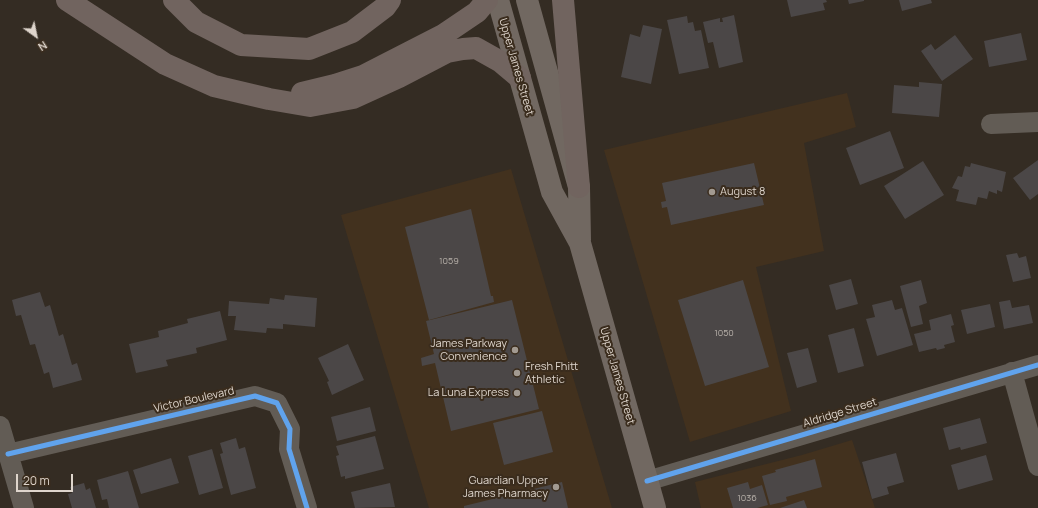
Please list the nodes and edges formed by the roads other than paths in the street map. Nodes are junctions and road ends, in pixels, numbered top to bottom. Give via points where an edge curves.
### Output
1 (67, 0) edge
2 (174, 0) edge
3 (390, 0) edge
4 (487, 0) edge
5 (498, 0) edge
6 (527, 0) edge
7 (563, 0) edge
8 (520, 78) junction
9 (269, 99) junction
10 (1038, 122) edge
11 (991, 124) dead end
12 (579, 187) junction
13 (580, 243) junction
14 (1038, 365) edge
15 (1012, 372) junction
16 (0, 426) edge
17 (8, 454) junction
18 (1038, 466) edge
19 (647, 481) junction
20 (24, 508) edge
21 (307, 508) edge
22 (655, 508) edge

1 - 9 highway via 165,64 214,86
2 - 3 highway via 196,22 241,45 309,49 352,32 385,7
4 - 9 highway via 477,12 443,35 363,76 336,86
5 - 8 main road, Upper James Street
6 - 12 main road, Upper James Street
7 - 12 highway
8 - 9 highway via 501,62 476,48 463,49 447,52 353,98 310,106
8 - 13 main road, Upper James Street via 552,192
10 - 11 street
12 - 13 main road, Upper James Street
13 - 19 main road, Upper James Street
14 - 15 street, Aldridge Street
15 - 18 street
15 - 19 street, Aldridge Street
16 - 17 street
17 - 20 street
17 - 21 street, Victor Boulevard via 256,396 277,403 290,429 289,449
19 - 22 main road, Upper James Street

